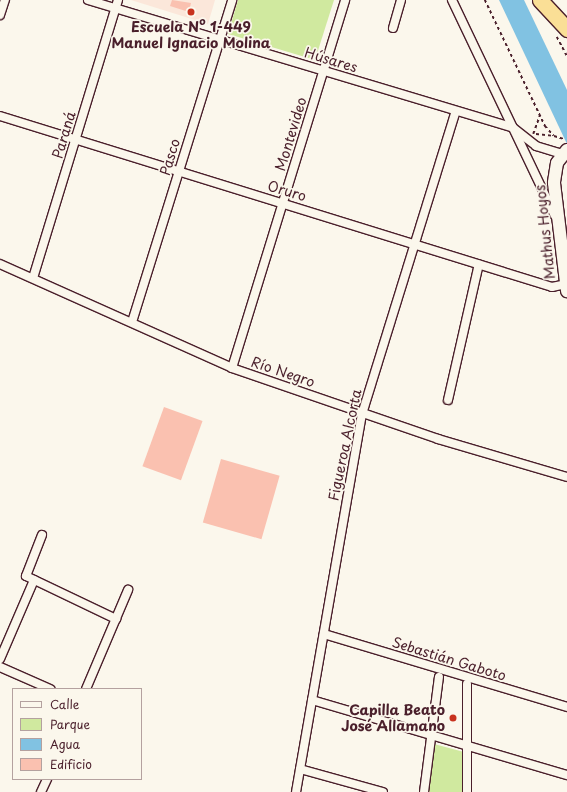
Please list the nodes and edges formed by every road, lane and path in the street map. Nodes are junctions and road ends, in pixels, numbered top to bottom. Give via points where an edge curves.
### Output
1 (5, 0) edge
2 (88, 0) edge
3 (118, 0) edge
4 (232, 0) edge
5 (345, 0) edge
6 (401, 0) edge
7 (452, 0) edge
8 (485, 0) edge
9 (540, 0) edge
10 (116, 9) junction
11 (0, 15) edge
12 (393, 28) dead end
13 (567, 29) edge
14 (220, 40) junction
15 (323, 72) junction
16 (456, 112) junction
17 (540, 115) junction
18 (0, 116) edge
19 (512, 127) junction
20 (532, 134) junction
21 (520, 136) junction
22 (554, 136) junction
23 (77, 139) junction
24 (565, 148) edge
25 (180, 171) junction
26 (284, 203) junction
27 (561, 227) junction
28 (416, 244) junction
29 (0, 264) edge
30 (479, 264) junction
31 (33, 278) junction
32 (566, 284) edge
33 (567, 291) edge
34 (132, 322) junction
35 (232, 368) junction
36 (448, 400) dead end
37 (362, 414) junction
38 (567, 477) edge
39 (42, 535) dead end
40 (34, 580) junction
41 (128, 590) dead end
42 (116, 619) junction
43 (324, 634) junction
44 (0, 659) edge
45 (0, 667) edge
46 (438, 677) dead end
47 (467, 684) dead end
48 (48, 688) edge
49 (86, 688) edge
50 (312, 700) junction
51 (567, 707) edge
52 (431, 736) junction
53 (468, 746) junction
54 (300, 769) junction
55 (567, 775) edge
56 (47, 780) edge
57 (42, 792) edge
58 (296, 792) edge
59 (383, 792) edge
60 (424, 792) edge
61 (467, 792) edge

1 - 11 street
2 - 10 street, Húsares
3 - 10 street, Paraná
4 - 14 street, Pasco
5 - 15 street, Montevideo
6 - 12 street
7 - 19 street
8 - 17 path
9 - 13 highway
10 - 14 street, Húsares
10 - 23 street, Paraná
14 - 15 street, Húsares
14 - 25 street, Pasco
15 - 16 street, Húsares
15 - 26 street, Montevideo
16 - 19 street, Húsares
16 - 28 street, Figueroa Alcorta
17 - 20 path
17 - 22 path
18 - 23 street, Oruro
19 - 21 street
19 - 27 street
20 - 21 path
20 - 22 path
21 - 24 street via 536,146
22 - 24 path
23 - 25 street, Oruro
23 - 31 street, Paraná
24 - 27 main road, Mathus Hoyos via 554,183
25 - 26 street, Oruro
25 - 34 street, Pasco
26 - 28 street, Oruro
26 - 35 street, Montevideo
27 - 32 main road, Mathus Hoyos
28 - 30 street, Oruro
28 - 37 street, Figueroa Alcorta
29 - 31 street, Río Negro
30 - 32 street, Oruro via 552,287
30 - 36 street
31 - 34 street, Río Negro
32 - 33 main road, Mathus Hoyos
34 - 35 street, Río Negro
35 - 37 street, Río Negro
37 - 38 street, Río Negro
37 - 43 street, Figueroa Alcorta
39 - 40 street via 26,576
40 - 42 street
40 - 44 street
41 - 42 street
42 - 49 street
43 - 50 street, Figueroa Alcorta
43 - 51 street, Sebastián Gaboto
45 - 48 street
46 - 52 street
47 - 53 street
50 - 52 street
50 - 54 street, Figueroa Alcorta
52 - 53 street
52 - 60 street
53 - 55 street
53 - 61 street
54 - 58 street, Figueroa Alcorta
54 - 59 street
56 - 57 street

